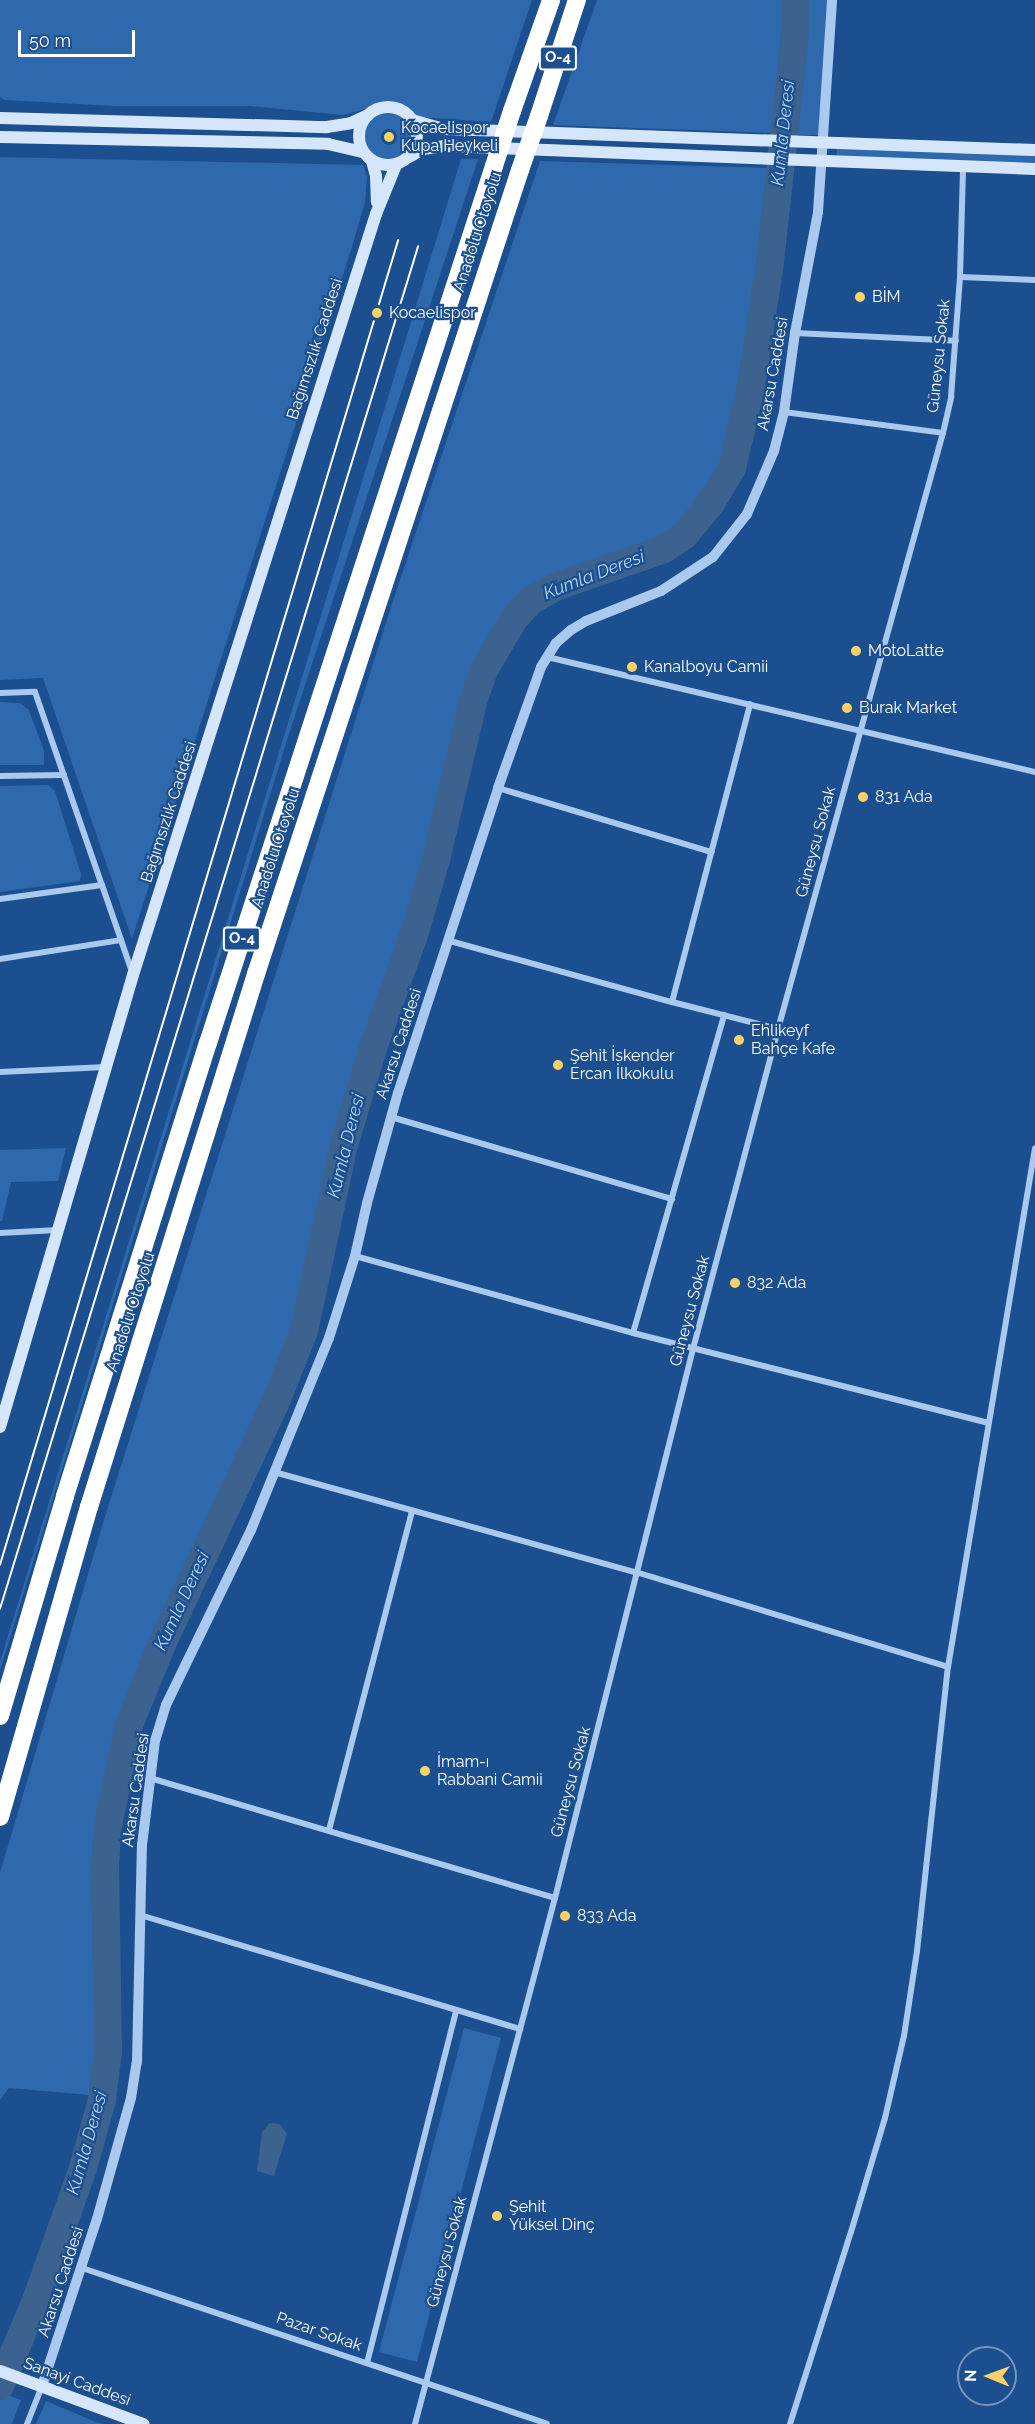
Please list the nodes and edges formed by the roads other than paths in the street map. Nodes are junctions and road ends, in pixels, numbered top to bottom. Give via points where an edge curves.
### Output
1 (551, 0) edge
2 (577, 0) edge
3 (831, 0) edge
4 (368, 115) junction
5 (0, 118) edge
6 (412, 120) junction
7 (0, 137) edge
8 (824, 142) junction
9 (1035, 150) edge
10 (368, 157) junction
11 (409, 157) junction
12 (822, 159) junction
13 (396, 165) junction
14 (963, 167) junction
15 (1035, 169) edge
16 (377, 209) junction
17 (960, 277) junction
18 (1035, 280) edge
19 (795, 333) junction
20 (956, 341) junction
21 (784, 412) junction
22 (943, 434) junction
23 (547, 657) junction
24 (0, 693) edge
25 (750, 704) junction
26 (861, 730) junction
27 (1035, 772) edge
28 (64, 775) junction
29 (0, 776) edge
30 (498, 788) junction
31 (712, 852) junction
32 (102, 885) junction
33 (0, 899) edge
34 (121, 940) junction
35 (450, 940) junction
36 (0, 959) edge
37 (133, 975) junction
38 (672, 1002) junction
39 (724, 1015) junction
40 (778, 1029) junction
41 (106, 1066) junction
42 (0, 1072) edge
43 (391, 1117) junction
44 (1035, 1148) edge
45 (672, 1198) junction
46 (58, 1230) junction
47 (0, 1233) edge
48 (355, 1256) junction
49 (633, 1333) junction
50 (693, 1349) junction
51 (988, 1423) junction
52 (0, 1427) edge
53 (274, 1472) junction
54 (412, 1512) junction
55 (639, 1573) junction
56 (948, 1667) junction
57 (0, 1716) edge
58 (150, 1778) junction
59 (0, 1817) edge
60 (329, 1830) junction
61 (555, 1898) junction
62 (140, 1915) junction
63 (456, 2012) junction
64 (520, 2030) junction
65 (82, 2268) junction
66 (367, 2363) junction
67 (0, 2371) edge
68 (426, 2383) junction
69 (42, 2386) junction
70 (27, 2424) edge
71 (143, 2424) edge
72 (415, 2424) edge
73 (547, 2424) edge
74 (790, 2424) edge

1 - 57 highway, Anadolu Otoyolu / O-4, bridge via 212,1032
2 - 59 highway, Anadolu Otoyolu / O-4, bridge via 256,974 93,1496
3 - 8 street, Akarsu Caddesi
4 - 5 main road via 327,127
4 - 6 main road via 376,109 394,107
4 - 10 main road via 359,131
6 - 8 main road via 444,129
6 - 11 main road via 417,134
7 - 10 main road via 328,144
8 - 9 main road
8 - 12 street, Akarsu Caddesi
10 - 13 main road via 386,166
10 - 16 main road via 376,176
11 - 12 main road via 444,146
11 - 13 main road
12 - 14 main road
12 - 19 street, Akarsu Caddesi via 818,212
13 - 16 main road
14 - 15 main road
14 - 17 street
16 - 37 main road, Bağımsızlık Caddesi
17 - 18 street, Güneysu Sokak
17 - 20 street, Güneysu Sokak
19 - 20 street
19 - 21 street, Akarsu Caddesi
20 - 22 street, Güneysu Sokak
21 - 22 street
21 - 23 street, Akarsu Caddesi via 774,451 747,514 713,557 662,591 579,626 556,643
22 - 26 street, Güneysu Sokak
23 - 25 street
23 - 30 street, Akarsu Caddesi
24 - 28 street via 35,692
25 - 26 street
25 - 31 street
26 - 27 street
26 - 40 street, Güneysu Sokak
28 - 29 street
28 - 32 street
30 - 31 street
30 - 35 street, Akarsu Caddesi
31 - 38 street
32 - 33 street
32 - 34 street
34 - 36 street
34 - 37 street
35 - 38 street
35 - 43 street, Akarsu Caddesi
37 - 41 main road, Bağımsızlık Caddesi
38 - 39 street
39 - 40 street
39 - 45 street
40 - 50 street, Güneysu Sokak
41 - 42 street
41 - 46 main road, Bağımsızlık Caddesi
43 - 45 street
43 - 48 street, Akarsu Caddesi
44 - 51 street
45 - 49 street
46 - 47 street
46 - 52 main road, Bağımsızlık Caddesi
48 - 49 street
48 - 53 street, Akarsu Caddesi via 329,1338
49 - 50 street
50 - 51 street
50 - 55 street, Güneysu Sokak
51 - 56 street
53 - 54 street
53 - 58 street, Akarsu Caddesi via 251,1530 166,1705 155,1741
54 - 55 street
54 - 60 street
55 - 56 street
55 - 61 street, Güneysu Sokak
56 - 74 street via 904,2036 885,2118
58 - 60 street
58 - 62 street, Akarsu Caddesi via 142,1845
60 - 61 street
61 - 64 street, Güneysu Sokak
62 - 63 street
62 - 65 street, Akarsu Caddesi via 137,2062 119,2146
63 - 64 street
63 - 66 street
64 - 68 street, Güneysu Sokak
65 - 66 street, Pazar Sokak
65 - 69 street, Akarsu Caddesi
66 - 68 street, Pazar Sokak
67 - 69 main road, Sanayi Caddesi
68 - 72 street, Güneysu Sokak
68 - 73 street, Pazar Sokak
69 - 70 street, Akarsu Caddesi
69 - 71 main road, Sanayi Caddesi

